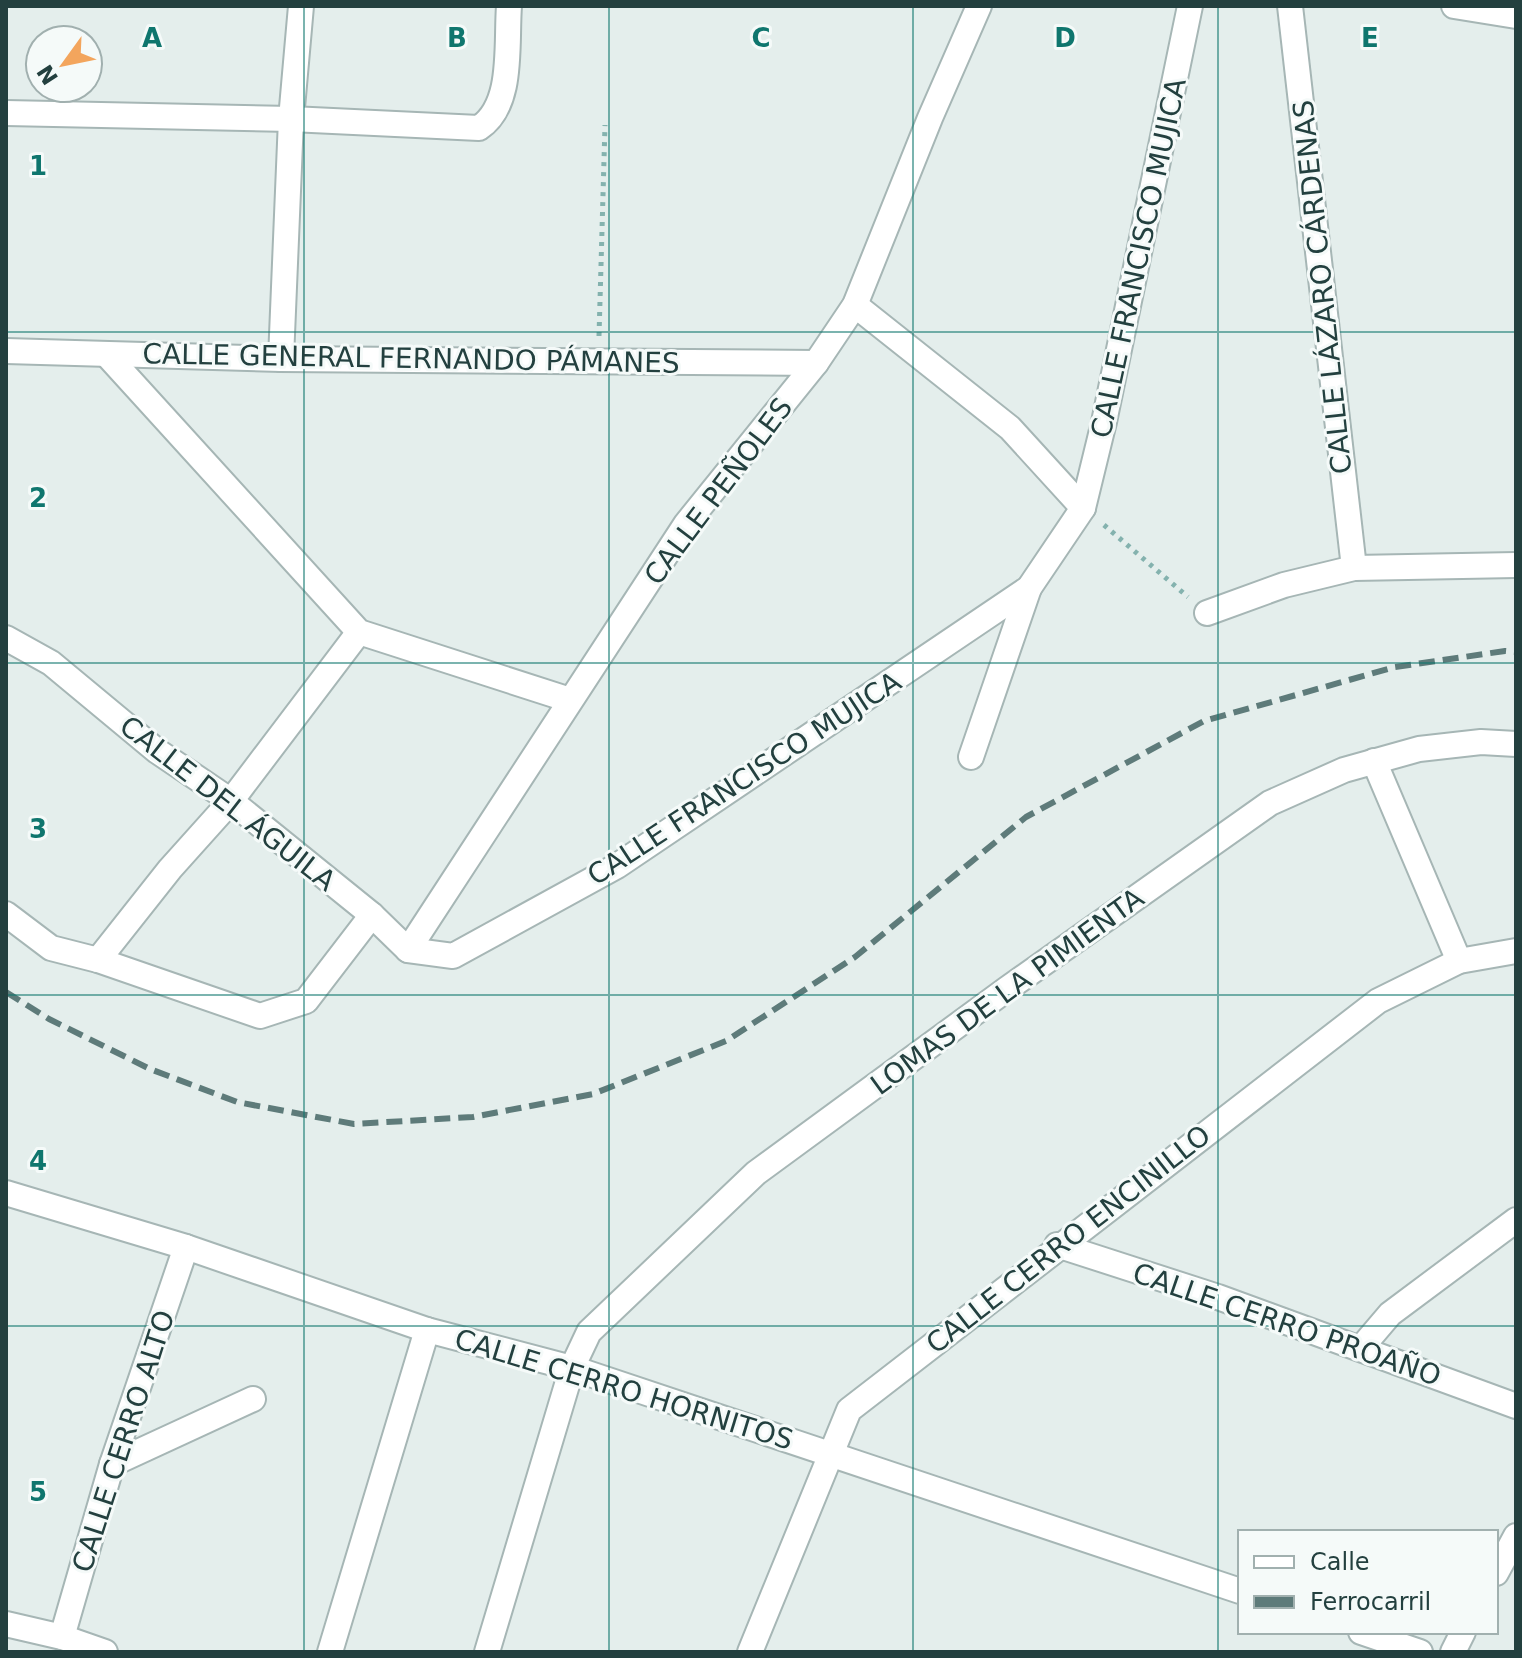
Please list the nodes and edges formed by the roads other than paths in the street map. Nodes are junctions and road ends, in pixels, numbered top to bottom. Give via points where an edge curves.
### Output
1 (301, 6) edge
2 (509, 6) edge
3 (979, 6) edge
4 (1190, 6) edge
5 (1290, 6) edge
6 (1454, 6) edge
7 (1516, 16) edge
8 (6, 113) edge
9 (291, 119) junction
10 (855, 305) junction
11 (6, 351) edge
12 (107, 355) junction
13 (281, 359) junction
14 (816, 363) junction
15 (1083, 508) junction
16 (1516, 565) edge
17 (1354, 568) junction
18 (1029, 588) junction
19 (1207, 613) road end
20 (359, 632) junction
21 (6, 638) edge
22 (570, 700) junction
23 (1516, 744) edge
24 (971, 757) dead end
25 (1374, 761) junction
26 (231, 801) junction
27 (6, 914) edge
28 (372, 915) junction
29 (408, 950) junction
30 (1516, 951) edge
31 (98, 960) junction
32 (1459, 961) junction
33 (6, 1193) edge
34 (1516, 1220) edge
35 (1057, 1245) junction
36 (186, 1247) junction
37 (427, 1330) junction
38 (1361, 1348) junction
39 (572, 1368) junction
40 (253, 1399) dead end
41 (1516, 1406) edge
42 (831, 1453) junction
43 (112, 1464) junction
44 (1516, 1536) edge
45 (1498, 1569) edge
46 (1238, 1590) edge
47 (6, 1624) edge
48 (1367, 1634) edge
49 (1462, 1634) edge
50 (62, 1637) junction
51 (105, 1652) edge
52 (330, 1652) edge
53 (487, 1652) edge
54 (750, 1652) edge
55 (1420, 1652) edge
56 (1453, 1652) edge

1 - 9 street
2 - 9 street via 502,98 493,119 479,128
3 - 10 street, CALLE PEÑOLES
4 - 15 street, CALLE FRANCISCO MUJICA
5 - 17 street, CALLE LÁZARO CÁRDENAS
6 - 7 street
8 - 9 street
9 - 13 street
10 - 14 street, CALLE PEÑOLES
10 - 15 street via 1010,428
11 - 12 street, CALLE GENERAL FERNANDO PÁMANES
12 - 13 street, CALLE GENERAL FERNANDO PÁMANES
12 - 20 street
13 - 14 street, CALLE GENERAL FERNANDO PÁMANES
14 - 22 street, CALLE PEÑOLES via 686,524
15 - 18 street, CALLE FRANCISCO MUJICA
16 - 17 street
17 - 19 street via 1284,585
18 - 24 street, CALLE FRANCISCO MUJICA
18 - 29 street, CALLE FRANCISCO MUJICA via 617,866 453,956
20 - 22 street
20 - 26 street
21 - 26 street, CALLE DEL ÁGUILA via 51,663 157,751
22 - 29 street, CALLE PEÑOLES
23 - 25 street, LOMAS DE LA PIMIENTA via 1481,742
25 - 32 street
25 - 39 street, LOMAS DE LA PIMIENTA via 1270,803 756,1173 589,1332
26 - 28 street, CALLE DEL ÁGUILA
26 - 31 street
27 - 31 street via 51,948
28 - 29 street, CALLE DEL ÁGUILA
28 - 31 street via 306,1001 260,1016
30 - 32 street, CALLE CERRO ENCINILLO
32 - 35 street, CALLE CERRO ENCINILLO via 1378,1001
33 - 36 street, CALLE CERRO HORNITOS
34 - 38 street via 1390,1314
35 - 38 street, CALLE CERRO PROAÑO
35 - 42 street, CALLE CERRO ENCINILLO via 849,1410
36 - 37 street, CALLE CERRO HORNITOS
36 - 43 street, CALLE CERRO ALTO
37 - 39 street, CALLE CERRO HORNITOS
37 - 52 street
38 - 41 street, CALLE CERRO PROAÑO
39 - 42 street, CALLE CERRO HORNITOS
39 - 53 street, LOMAS DE LA PIMIENTA
40 - 43 street
42 - 46 street, CALLE CERRO HORNITOS
42 - 54 street, CALLE CERRO ENCINILLO
43 - 50 street, CALLE CERRO ALTO
44 - 45 street
47 - 50 street
48 - 55 street
49 - 56 street
50 - 51 street

